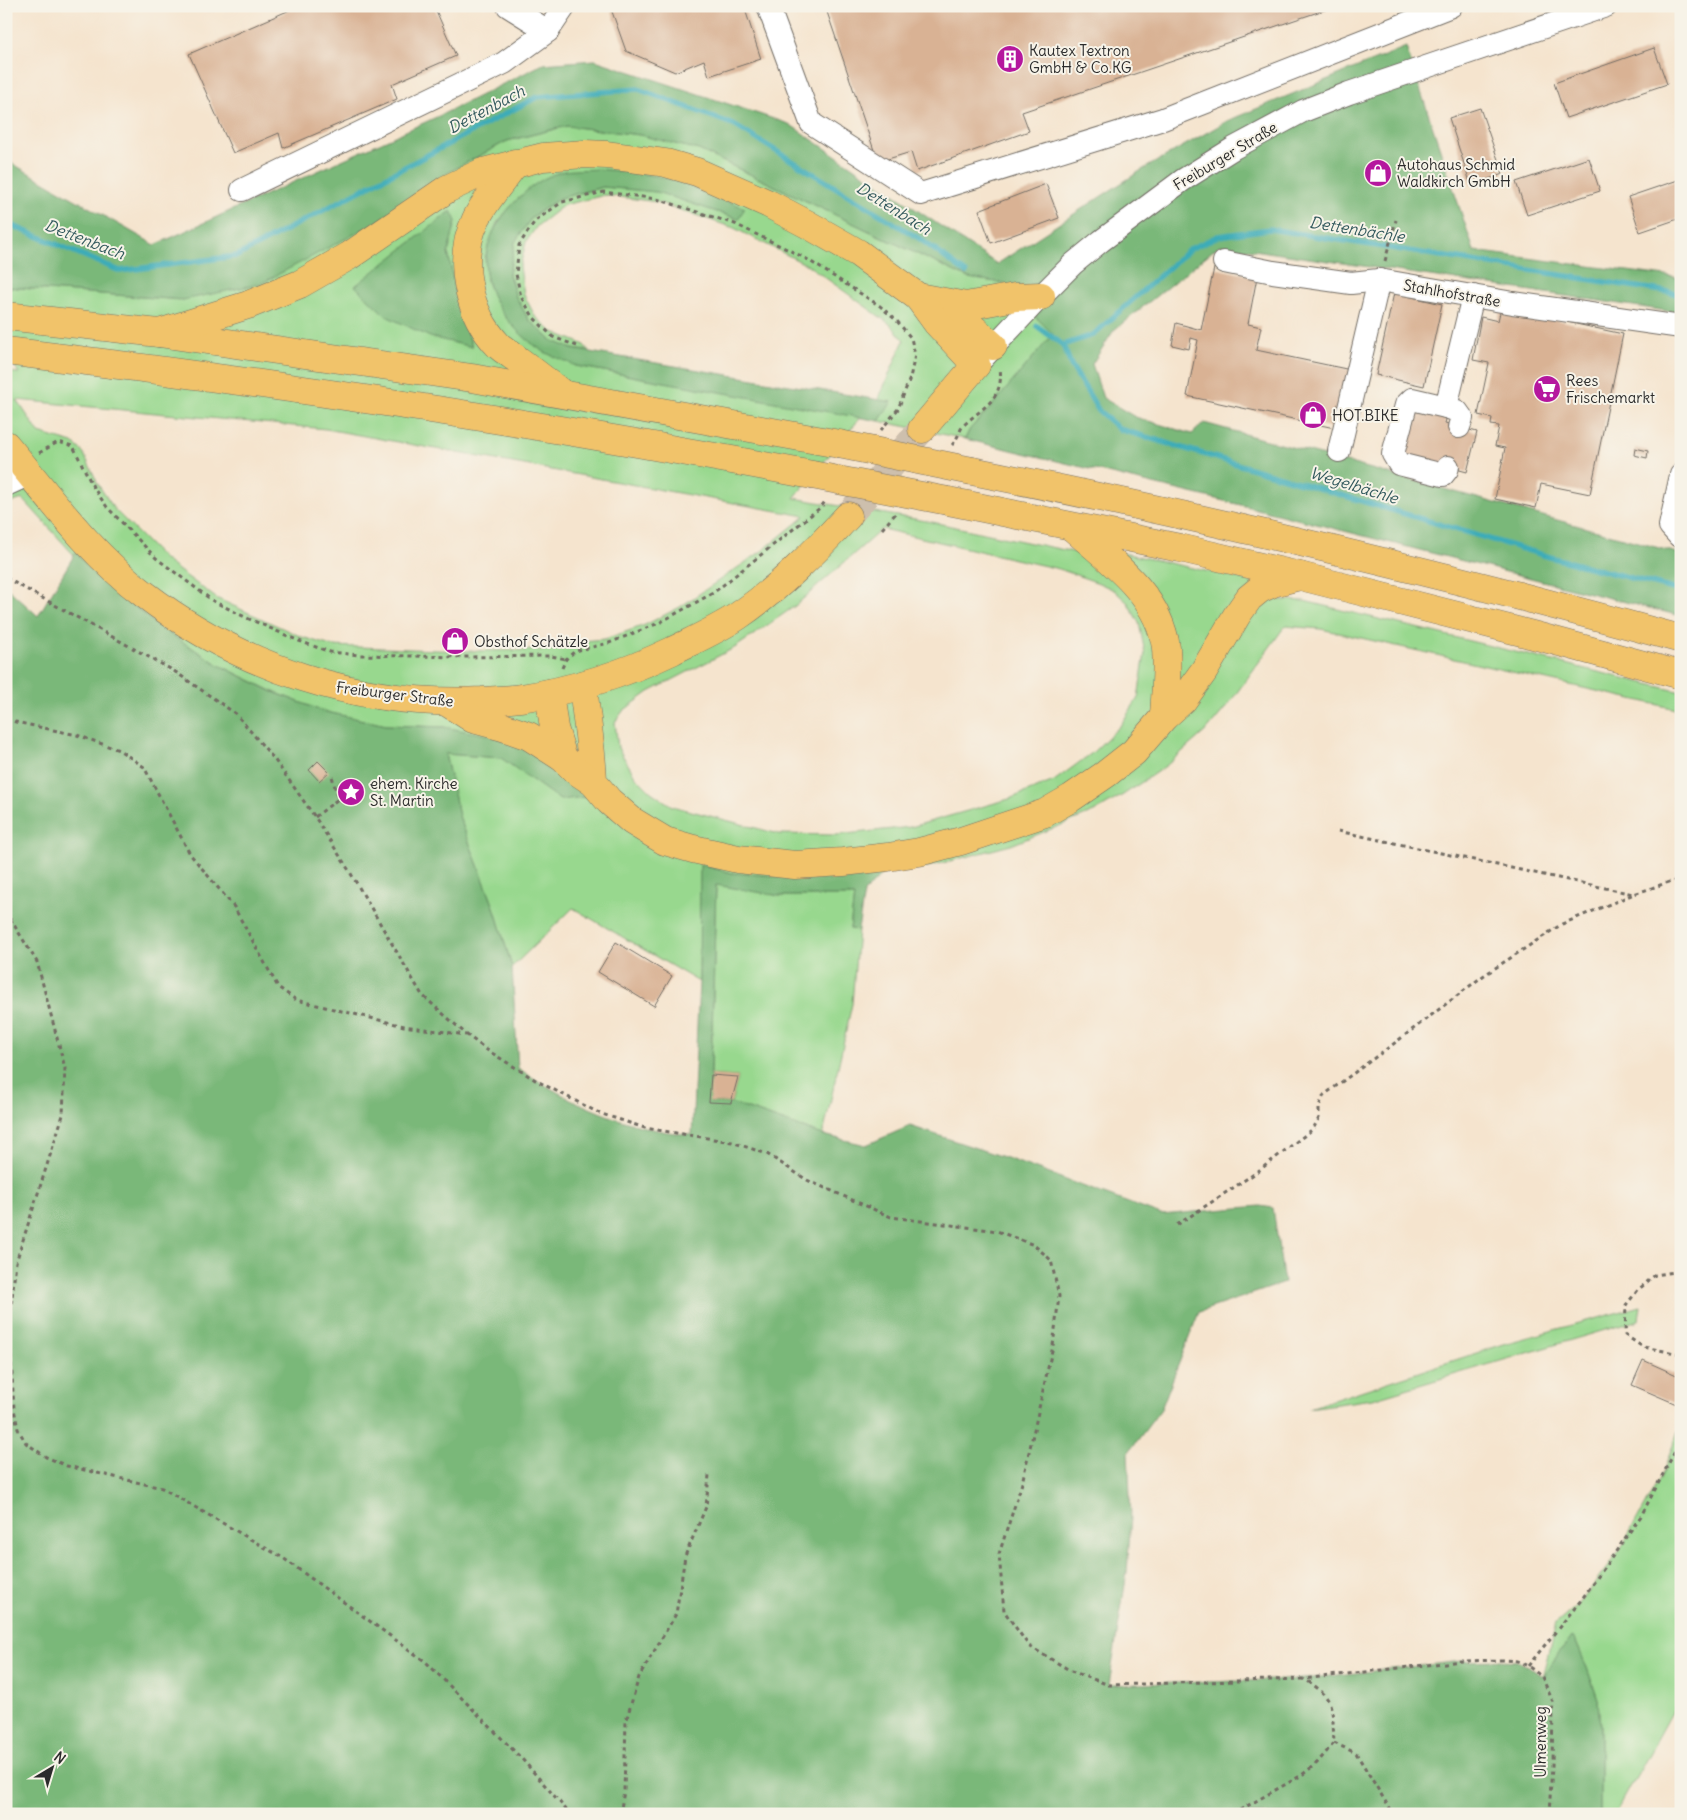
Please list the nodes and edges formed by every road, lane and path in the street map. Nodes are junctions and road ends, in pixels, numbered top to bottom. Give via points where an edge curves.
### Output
1 (508, 6) edge
2 (565, 6) edge
3 (768, 6) edge
4 (1451, 6) edge
5 (1606, 6) edge
6 (548, 31) junction
7 (516, 163) junction
8 (242, 190) dead end
9 (1396, 220) dead end
10 (1386, 259) dead end
11 (1224, 262) dead end
12 (1379, 280) junction
13 (1041, 296) junction
14 (1473, 296) junction
15 (918, 297) junction
16 (945, 303) junction
17 (6, 316) edge
18 (1681, 327) edge
19 (159, 333) junction
20 (577, 346) dead end
21 (6, 351) edge
22 (984, 355) junction
23 (563, 394) junction
24 (1446, 407) junction
25 (962, 426) dead end
26 (1459, 427) dead end
27 (922, 429) tunnel mouth
28 (876, 437) dead end
29 (1339, 451) dead end
30 (15, 465) edge
31 (1448, 466) dead end
32 (1681, 475) edge
33 (837, 508) joint
34 (1072, 527) junction
35 (1680, 532) edge
36 (1300, 576) junction
37 (6, 578) edge
38 (1681, 639) edge
39 (566, 659) junction
40 (1681, 674) edge
41 (565, 689) junction
42 (448, 702) junction
43 (1164, 717) junction
44 (6, 720) edge
45 (563, 758) junction
46 (332, 776) dead end
47 (593, 782) junction
48 (315, 818) junction
49 (1338, 831) dead end
50 (1681, 878) edge
51 (1634, 894) junction
52 (6, 912) edge
53 (466, 1036) junction
54 (1177, 1225) dead end
55 (1681, 1244) edge
56 (1681, 1354) edge
57 (1681, 1440) edge
58 (709, 1476) dead end
59 (1528, 1666) junction
60 (1303, 1679) junction
61 (1334, 1743) junction
62 (570, 1814) edge
63 (620, 1814) edge
64 (1233, 1814) edge
65 (1393, 1814) edge
66 (1549, 1814) edge

1 - 6 street
2 - 6 street
3 - 4 street via 811,122 922,194 1164,119
5 - 13 street, Freiburger Straße via 1302,111 1183,180 1101,241
6 - 8 street via 504,63
7 - 15 main road via 564,155 607,155 666,163 697,172 769,204 858,253
7 - 19 main road via 483,172 447,189 349,256 300,284 248,305
7 - 23 main road via 485,204 471,233 466,255 470,294 477,314 500,347
9 - 10 path
11 - 12 street, Stahlhofstraße via 1351,283
12 - 14 street, Stahlhofstraße
12 - 29 street
13 - 16 main road via 966,306
13 - 22 street, Freiburger Straße
14 - 18 street, Stahlhofstraße
14 - 24 street
15 - 16 main road
15 - 22 main road via 936,323
16 - 22 main road
17 - 19 main road
19 - 23 main road
20 - 28 path via 553,337 534,318 521,297 516,274 519,245 535,221 562,202 604,192 657,199 735,224 805,258 880,306 897,321 911,338 915,355 898,409
21 - 34 main road, bridge via 152,368 527,424 812,475
22 - 25 path via 1000,366 1001,378 996,395
22 - 27 main road, Freiburger Straße
23 - 38 main road, bridge via 1078,492 1365,557
24 - 26 street via 1457,411 1462,418
24 - 31 street via 1412,399 1406,405 1393,454 1399,464 1443,475
30 - 39 path via 58,442 73,446 107,508 156,558 213,601 330,652 462,657 551,656
30 - 42 main road, Freiburger Straße via 120,575 171,614 211,638 299,678 332,687
32 - 35 street via 1670,526
33 - 39 path via 814,513 713,593 659,623 609,643 575,651
33 - 41 main road, Freiburger Straße via 788,577 737,616 651,661 599,681
34 - 36 main road
34 - 43 main road via 1133,582 1158,621 1166,646
36 - 40 main road
36 - 43 main road via 1273,583 1248,598 1204,671 1183,700
37 - 48 path via 174,670 236,714 274,759
39 - 41 path via 561,671
41 - 42 main road, Freiburger Straße via 519,699
41 - 45 main road via 554,728
41 - 47 main road via 586,718
42 - 45 main road via 473,720 529,736
43 - 47 main road via 1134,752 1045,813 919,852 870,859 796,865 738,859 692,849 666,841 632,821 609,802
44 - 53 path via 85,738 119,750 144,767 190,854 234,907 278,987 296,1000 404,1026
45 - 47 main road
46 - 48 path via 338,798
48 - 53 path via 422,995
49 - 51 path
50 - 51 path
51 - 54 path via 1562,924 1482,976 1324,1095 1313,1129 1257,1172
52 - 62 path via 37,962 65,1068 63,1115 16,1262 9,1324 14,1409 18,1429 26,1443 46,1458 67,1466 162,1488 283,1558 426,1662 522,1759
53 - 60 path via 537,1081 600,1113 645,1128 732,1142 767,1154 807,1180 891,1217 997,1231 1034,1245 1051,1260 1059,1296 1054,1346 1022,1483 999,1554 1004,1611 1029,1646 1071,1670 1109,1685
55 - 56 path via 1675,1272 1655,1275 1626,1305 1625,1335 1643,1347
57 - 59 path via 1642,1516
58 - 63 path via 706,1507 685,1556 676,1614 639,1677 626,1721
59 - 60 path via 1517,1661 1462,1661
59 - 66 path, Ulmenweg via 1542,1677 1553,1702
60 - 61 path via 1320,1688 1332,1707
61 - 64 path via 1318,1763 1302,1775
61 - 65 path via 1356,1753

